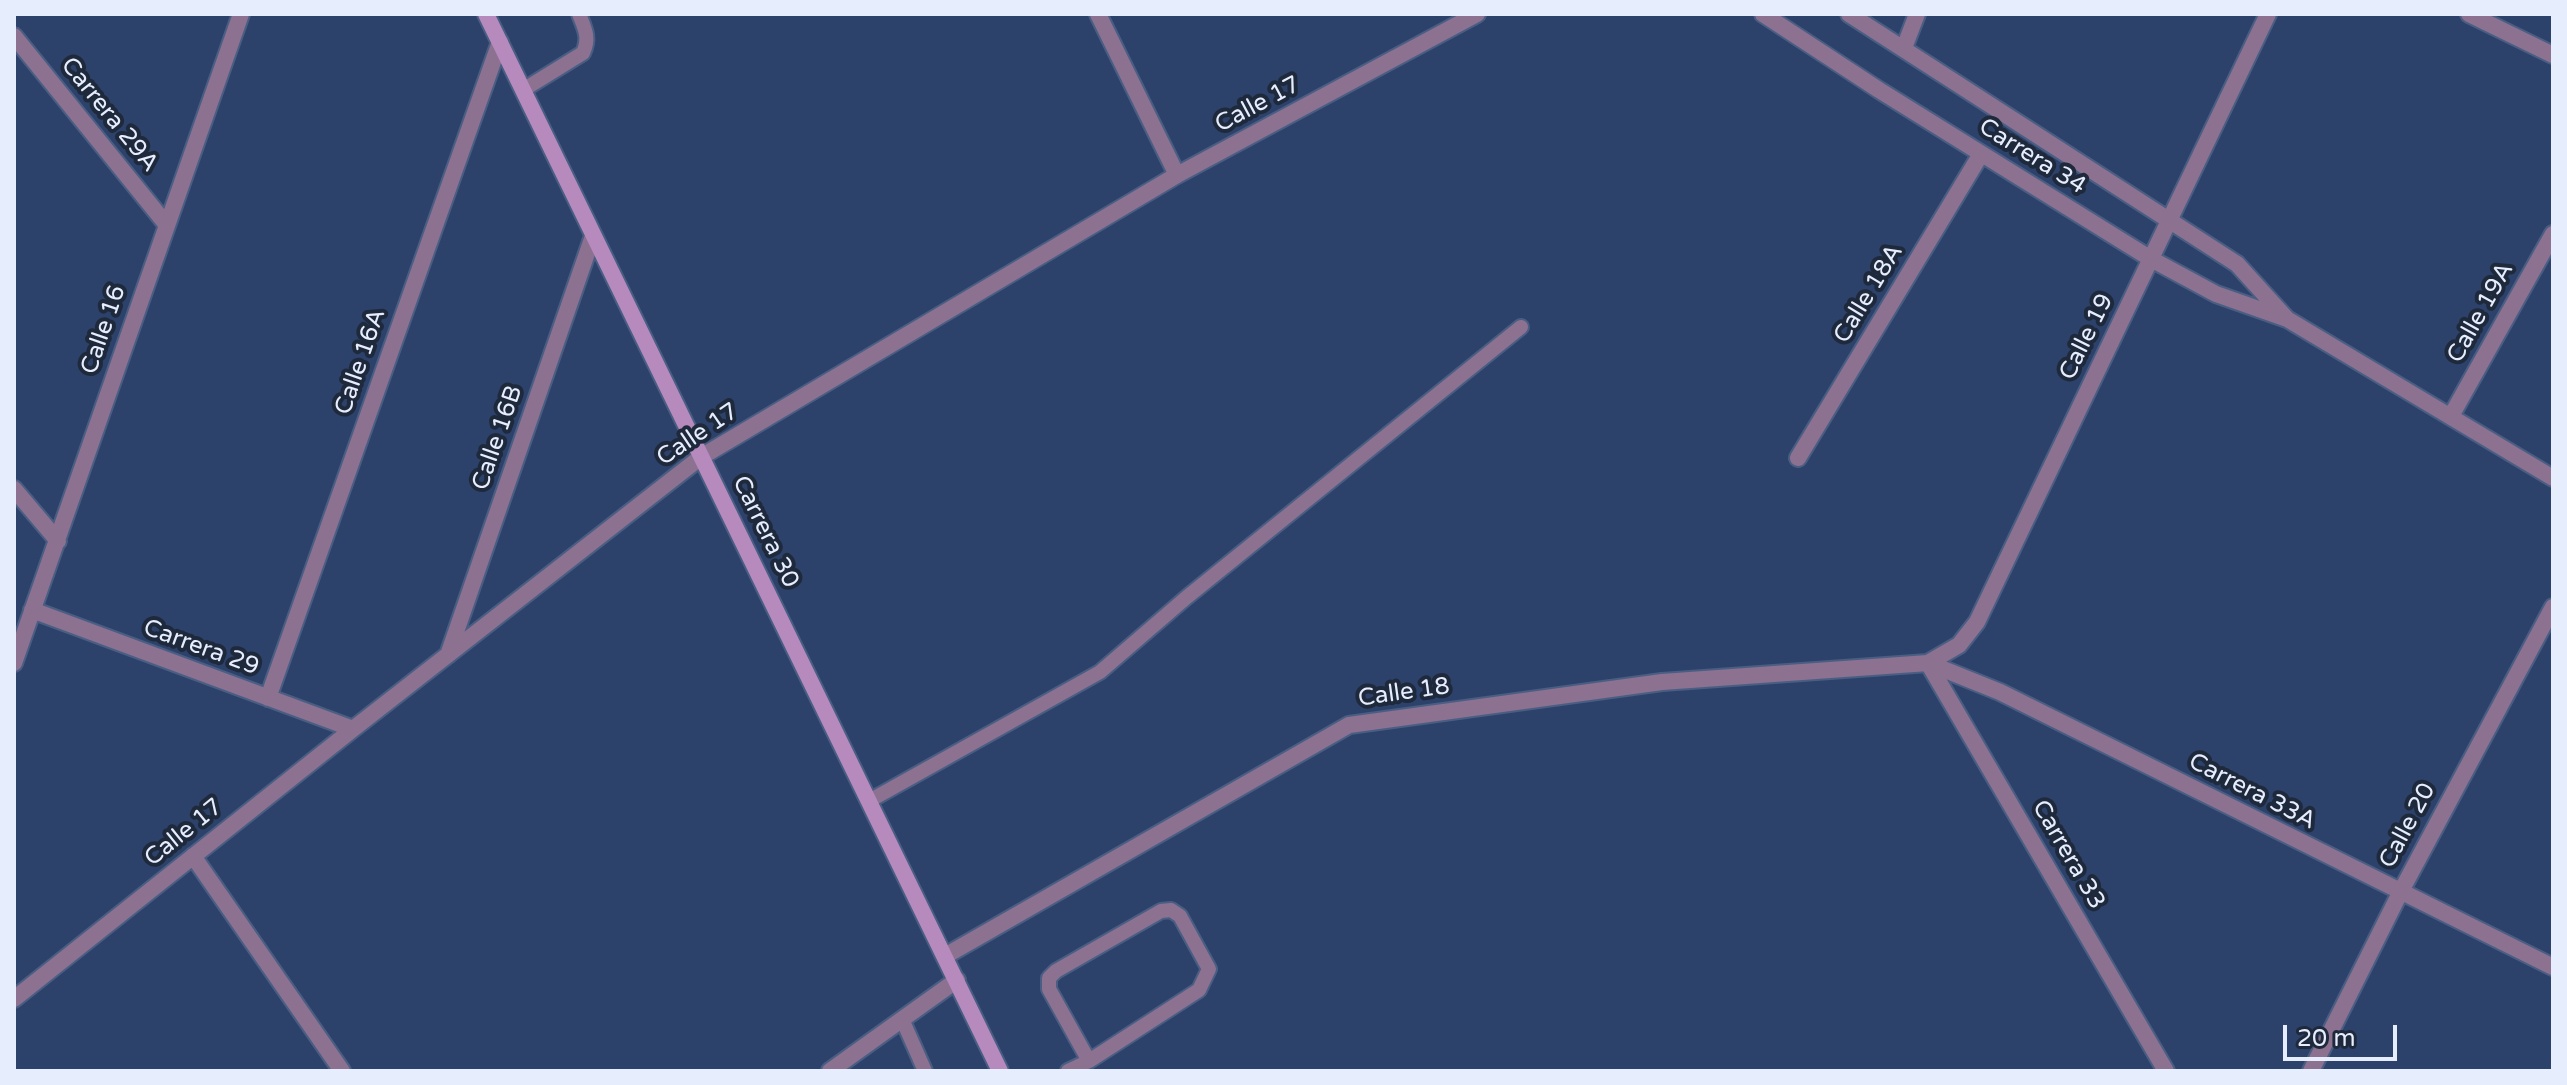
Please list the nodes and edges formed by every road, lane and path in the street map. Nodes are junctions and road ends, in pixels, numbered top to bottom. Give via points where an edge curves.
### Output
1 (241, 14) edge
2 (486, 14) edge
3 (579, 14) edge
4 (1098, 14) edge
5 (1477, 14) edge
6 (1763, 14) edge
7 (1849, 14) edge
8 (1917, 14) edge
9 (2268, 14) edge
10 (2469, 14) edge
11 (14, 36) edge
12 (500, 42) junction
13 (1904, 48) junction
14 (2553, 55) edge
15 (523, 90) junction
16 (1981, 154) junction
17 (1177, 175) junction
18 (2170, 219) junction
19 (166, 224) junction
20 (2553, 234) edge
21 (593, 236) junction
22 (2151, 259) junction
23 (2287, 319) junction
24 (1521, 327) dead end
25 (2451, 416) junction
26 (701, 457) junction
27 (1798, 458) dead end
28 (2553, 478) edge
29 (14, 489) edge
30 (58, 541) junction
31 (2553, 607) edge
32 (32, 610) junction
33 (448, 656) junction
34 (14, 663) edge
35 (1928, 663) junction
36 (268, 698) junction
37 (353, 729) junction
38 (869, 801) junction
39 (193, 856) junction
40 (2400, 893) junction
41 (945, 956) junction
42 (2553, 967) edge
43 (957, 980) junction
44 (14, 999) edge
45 (902, 1019) junction
46 (1089, 1061) junction
47 (342, 1071) edge
48 (830, 1071) edge
49 (925, 1071) edge
50 (1000, 1071) edge
51 (1068, 1071) edge
52 (2166, 1071) edge
53 (2311, 1071) edge

1 - 19 street, Calle 16
2 - 12 main road, Carrera 30
3 - 15 lane via 588,34 583,53
4 - 17 street
5 - 17 street, Calle 17
6 - 16 street, Carrera 34
7 - 13 street, Carrera 34
8 - 13 street
9 - 18 street, Calle 19
10 - 14 street
11 - 19 street, Carrera 29A
12 - 15 main road, Carrera 30
12 - 36 street, Calle 16A
13 - 18 street, Carrera 34
15 - 21 main road, Carrera 30
16 - 22 street, Carrera 34
16 - 27 street, Calle 18A
17 - 26 street, Calle 17
18 - 22 street, Calle 19
18 - 23 street, Carrera 34 via 2237,264
19 - 30 street, Calle 16
20 - 25 street, Calle 19A
21 - 26 main road, Carrera 30
21 - 33 street, Calle 16B
22 - 23 street, Carrera 34 via 2216,294
22 - 35 street, Calle 19 via 1977,622 1959,645
23 - 25 street, Carrera 34
24 - 38 lane via 1100,672
25 - 28 street, Carrera 34
26 - 33 street, Calle 17
26 - 38 main road, Carrera 30
29 - 30 street
30 - 32 street, Calle 16
31 - 40 street, Calle 20
32 - 34 street, Calle 16
32 - 36 street, Carrera 29
33 - 37 street, Calle 17
35 - 40 street, Carrera 33A via 2000,692
35 - 41 street, Calle 18 via 1662,682 1349,725
35 - 52 street, Carrera 33
36 - 37 street, Carrera 29
37 - 39 street, Calle 17
38 - 41 main road, Carrera 30
39 - 44 street, Calle 17
39 - 47 street
40 - 42 street, Carrera 33A
40 - 53 street, Calle 20
41 - 43 main road, Carrera 30
43 - 45 street
43 - 50 main road, Carrera 30
45 - 48 street
45 - 49 lane
46 - 46 lane via 1199,990 1206,979 1209,969 1180,916 1171,910 1049,978 1049,989
46 - 51 lane

